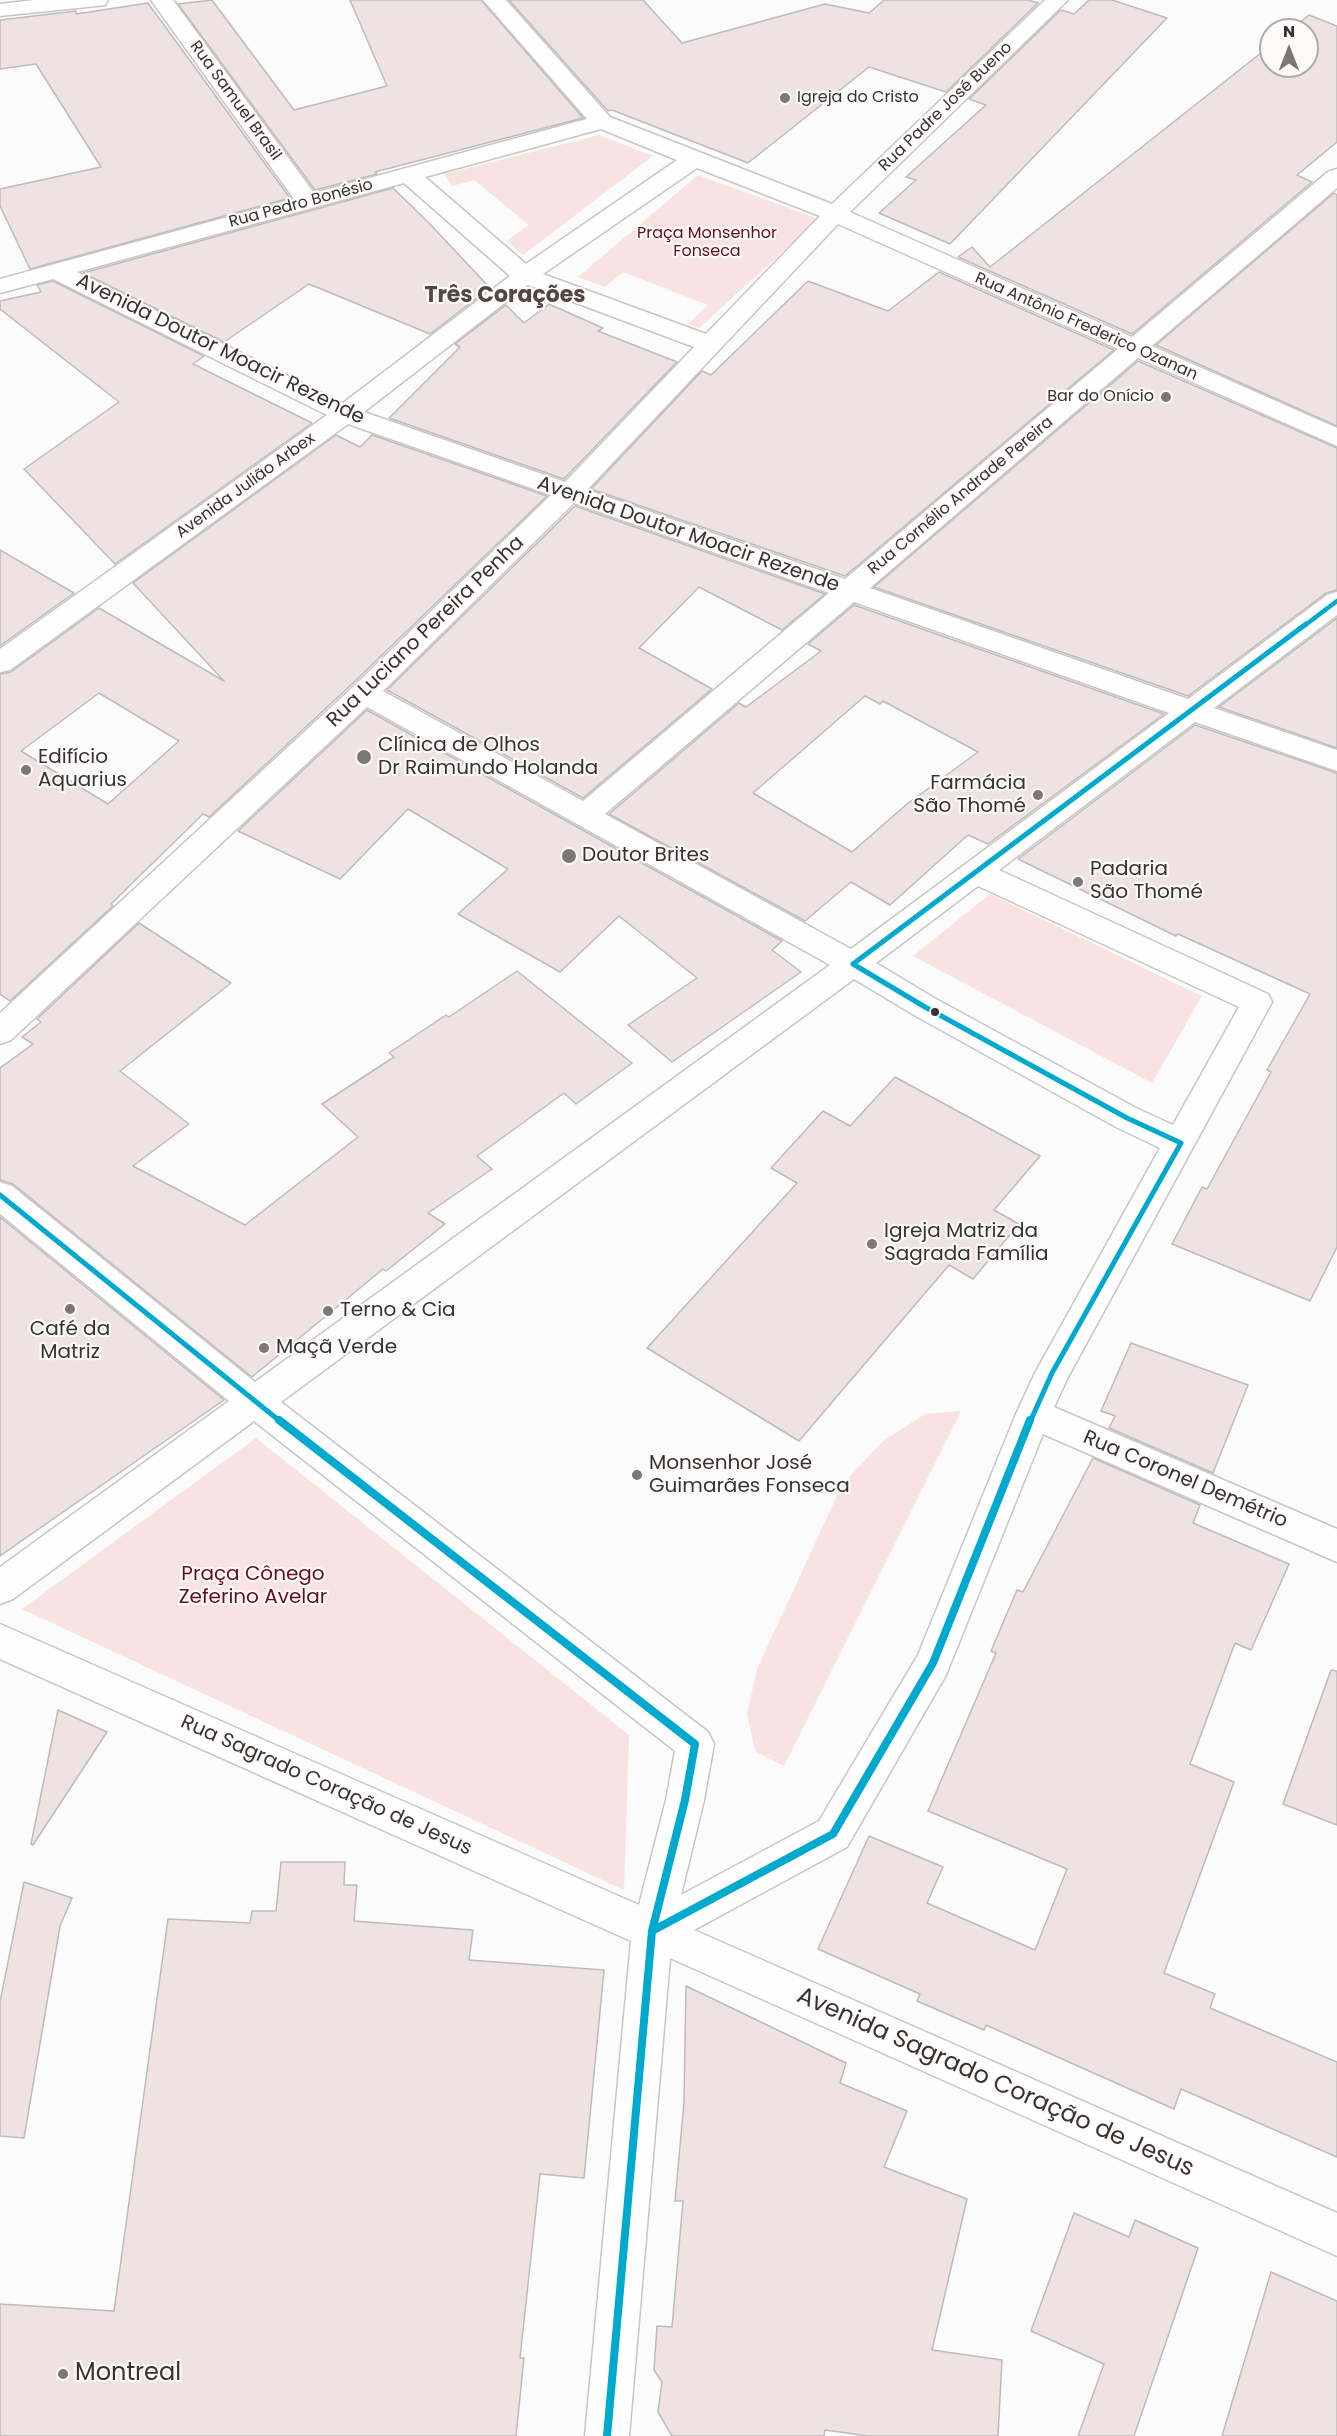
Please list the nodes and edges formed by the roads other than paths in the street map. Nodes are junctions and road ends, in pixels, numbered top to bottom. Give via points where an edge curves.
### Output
1 (97, 0) edge
2 (162, 0) edge
3 (494, 0) edge
4 (1057, 0) edge
5 (0, 10) edge
6 (602, 122) junction
7 (694, 159) junction
8 (408, 175) junction
9 (1337, 176) edge
10 (308, 202) junction
11 (835, 214) junction
12 (55, 271) junction
13 (525, 276) junction
14 (0, 286) edge
15 (712, 345) junction
16 (1135, 348) junction
17 (345, 414) junction
18 (1337, 438) edge
19 (569, 493) junction
20 (849, 591) junction
21 (1337, 601) edge
22 (0, 663) edge
23 (364, 693) junction
24 (1192, 709) junction
25 (1337, 761) edge
26 (584, 816) junction
27 (976, 872) junction
28 (853, 964) junction
29 (0, 1032) edge
30 (1181, 1143) junction
31 (0, 1195) edge
32 (255, 1402) junction
33 (1033, 1414) junction
34 (1337, 1546) edge
35 (0, 1588) edge
36 (0, 1641) edge
37 (652, 1931) junction
38 (1337, 2235) edge
39 (607, 2436) edge

1 - 5 street
2 - 10 street, Rua Samuel Brasil
3 - 6 street
4 - 11 street, Rua Padre José Bueno
6 - 7 street, Rua Antônio Frederico Ozanan
6 - 8 street, Rua Pedro Bonésio
7 - 11 street, Rua Antônio Frederico Ozanan
7 - 13 street, Avenida Julião Arbex
8 - 10 street, Rua Pedro Bonésio
8 - 13 street
9 - 16 street, Rua Cornélio Andrade Pereira
10 - 12 street, Rua Pedro Bonésio
11 - 15 street, Rua Luciano Pereira Penha
11 - 16 street, Rua Antônio Frederico Ozanan
12 - 14 street, Rua Pedro Bonésio
12 - 17 street, Avenida Doutor Moacir Rezende
13 - 15 street
13 - 17 street, Avenida Julião Arbex
15 - 19 street, Rua Luciano Pereira Penha
16 - 18 street, Rua Antônio Frederico Ozanan
16 - 20 street, Rua Cornélio Andrade Pereira
17 - 19 street, Avenida Doutor Moacir Rezende
17 - 22 street, Avenida Julião Arbex
19 - 20 street, Avenida Doutor Moacir Rezende
19 - 23 street, Rua Luciano Pereira Penha
20 - 24 street, Avenida Doutor Moacir Rezende
20 - 26 street, Rua Cornélio Andrade Pereira
21 - 24 street
23 - 26 street
23 - 29 street, Rua Luciano Pereira Penha
24 - 25 street, Avenida Doutor Moacir Rezende
24 - 27 street
26 - 28 street
27 - 28 street
27 - 30 street via 1257,1002
28 - 30 street via 1097,1101
28 - 32 street
30 - 33 street
31 - 32 street
32 - 35 street
32 - 37 street via 695,1744
33 - 34 street, Rua Coronel Demétrio
33 - 37 street via 933,1664 833,1834
36 - 37 street, Rua Sagrado Coração de Jesus
37 - 38 street, Avenida Sagrado Coração de Jesus
37 - 39 street

